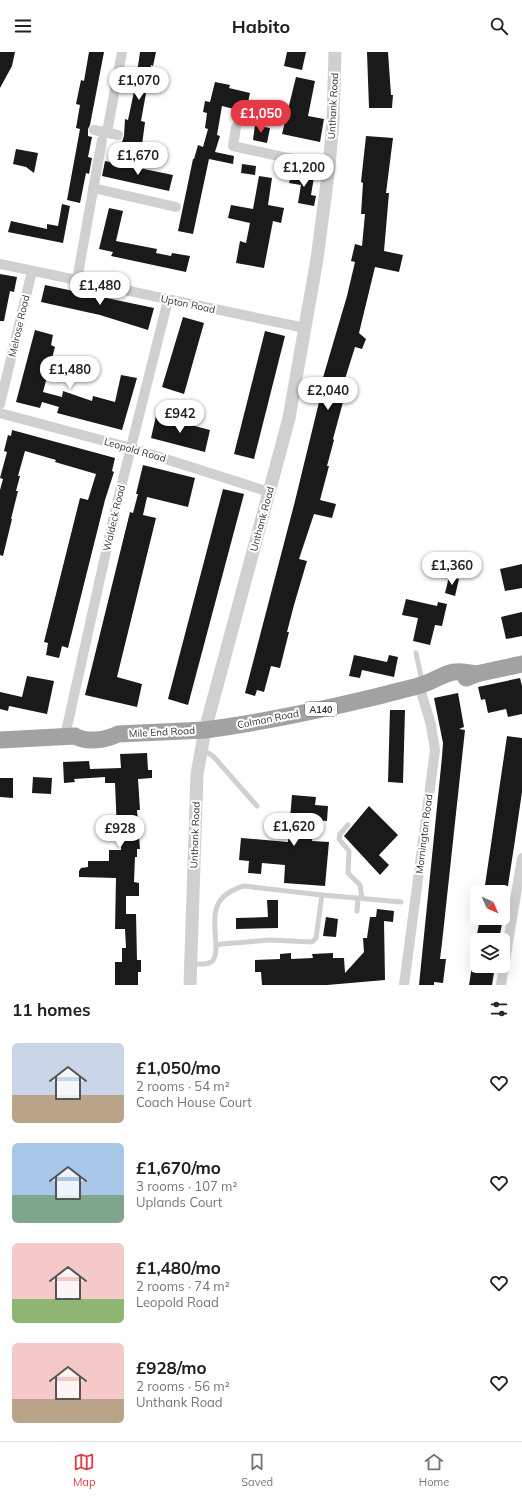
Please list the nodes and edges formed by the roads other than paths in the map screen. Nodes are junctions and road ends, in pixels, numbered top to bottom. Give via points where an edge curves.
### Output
1 (122, 52) edge
2 (335, 52) edge
3 (236, 127) dead end
4 (94, 130) dead end
5 (118, 135) dead end
6 (104, 136) junction
7 (329, 167) junction
8 (93, 188) junction
9 (176, 208) dead end
10 (0, 264) edge
11 (32, 271) junction
12 (77, 280) junction
13 (168, 300) junction
14 (305, 328) junction
15 (0, 404) edge
16 (0, 413) edge
17 (131, 448) junction
18 (269, 492) junction
19 (416, 654) dead end
20 (522, 664) edge
21 (421, 685) junction
22 (205, 730) junction
23 (70, 736) junction
24 (0, 740) edge
25 (201, 748) junction
26 (257, 806) dead end
27 (348, 825) dead end
28 (522, 858) edge
29 (322, 895) junction
30 (360, 898) junction
31 (401, 902) dead end
32 (357, 911) dead end
33 (216, 945) junction
34 (191, 964) junction
35 (190, 985) edge
36 (404, 985) edge
37 (501, 985) edge

1 - 6 street
2 - 7 street, Unthank Road
3 - 7 street via 233,146
4 - 6 street
5 - 6 street
6 - 8 street
7 - 14 street, Unthank Road
8 - 9 street
8 - 12 street
10 - 11 street, Upton Road
11 - 12 street, Upton Road
11 - 15 street, Melrose Road
12 - 13 street, Upton Road
13 - 14 street, Upton Road
13 - 17 street, Waldeck Road
14 - 18 street, Unthank Road via 289,418
16 - 17 street, Leopold Road
17 - 18 street, Leopold Road
17 - 23 street, Waldeck Road
18 - 22 street, Unthank Road
19 - 21 lane
20 - 21 highway, Colman Road / A140 via 476,674 459,682
21 - 22 highway, Colman Road / A140 via 322,709
21 - 36 street, Mornington Road via 434,750
22 - 23 highway, Mile End Road / A140 via 118,734 110,738 82,740
22 - 25 street, Unthank Road
23 - 24 highway, Mile End Road / A140
25 - 26 lane via 213,756
25 - 34 street, Unthank Road via 197,774
27 - 30 lane via 339,839 349,851 348,873 360,885
28 - 37 street
29 - 30 lane
29 - 33 lane via 316,938 312,942 270,940
29 - 33 lane via 250,887 234,889 225,894 216,905
30 - 31 lane
30 - 32 lane
33 - 34 lane via 213,961 209,964
34 - 35 street, Unthank Road

